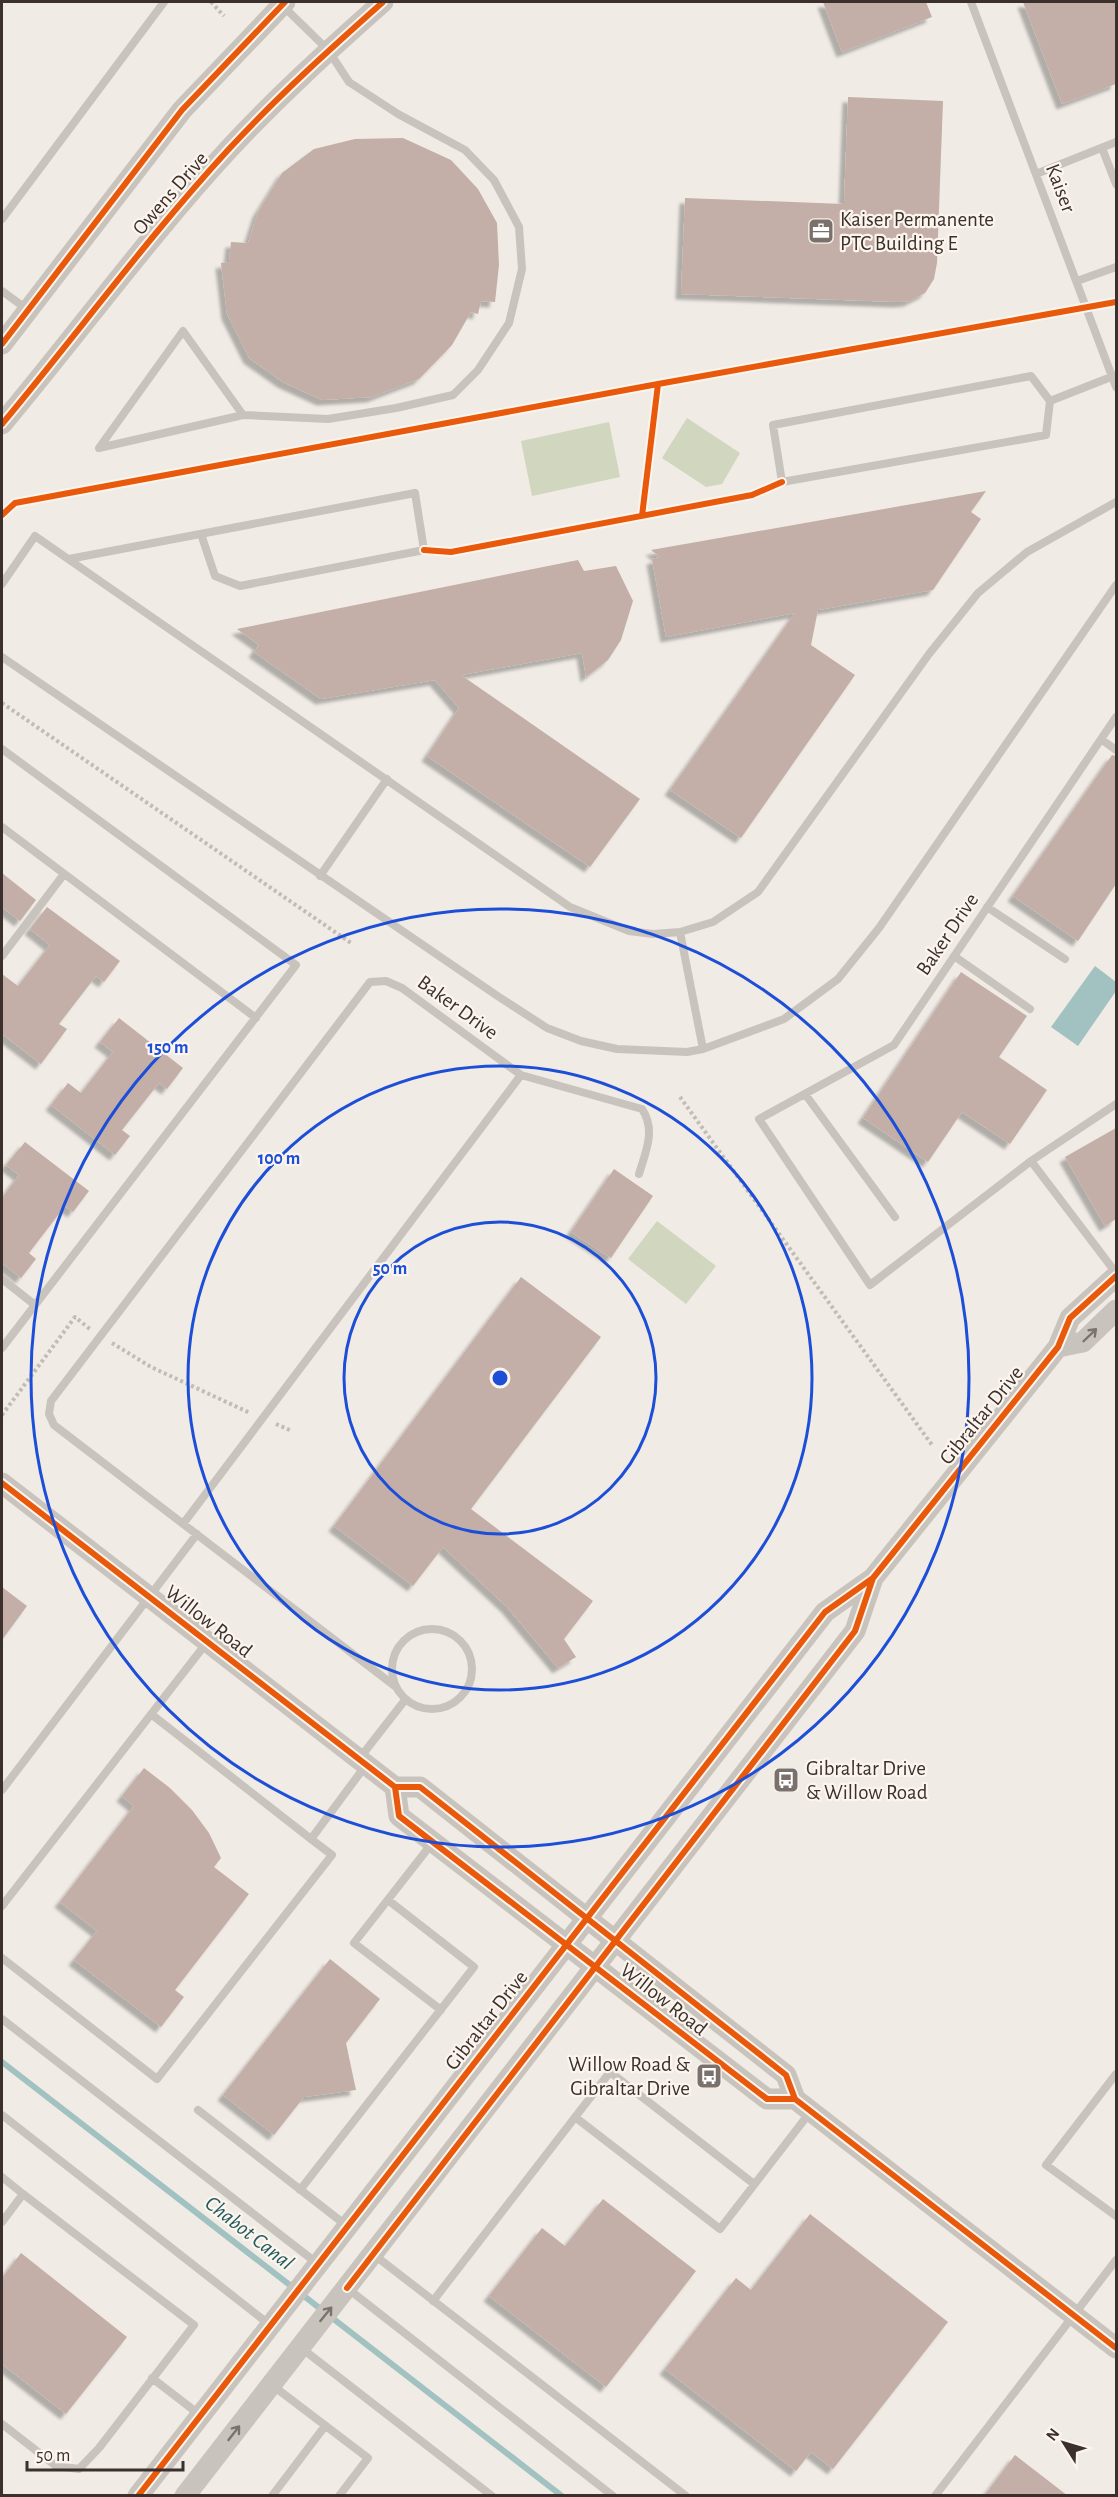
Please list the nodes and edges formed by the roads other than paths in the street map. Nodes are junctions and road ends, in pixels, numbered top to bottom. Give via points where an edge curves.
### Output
1 (164, 2) edge
2 (282, 2) edge
3 (383, 2) edge
4 (971, 2) edge
5 (328, 50) junction
6 (1116, 142) edge
7 (1102, 148) junction
8 (1036, 174) junction
9 (1116, 184) edge
10 (2, 219) edge
11 (1116, 267) edge
12 (1077, 281) junction
13 (2, 291) edge
14 (28, 310) junction
15 (2, 344) edge
16 (1115, 376) edge
17 (1116, 387) edge
18 (1050, 401) junction
19 (243, 415) junction
20 (2, 424) edge
21 (1116, 502) edge
22 (201, 534) junction
23 (69, 559) junction
24 (2, 584) edge
25 (1116, 585) edge
26 (2, 657) edge
27 (1116, 717) edge
28 (1101, 739) junction
29 (2, 749) edge
30 (1116, 750) edge
31 (387, 779) junction
32 (2, 827) edge
33 (64, 874) junction
34 (320, 876) junction
35 (987, 907) junction
36 (680, 932) junction
37 (2, 956) edge
38 (954, 956) junction
39 (1065, 959) dead end
40 (1030, 1009) dead end
41 (256, 1018) junction
42 (703, 1049) junction
43 (521, 1075) junction
44 (806, 1094) junction
45 (1116, 1104) edge
46 (1031, 1161) junction
47 (639, 1174) dead end
48 (895, 1217) dead end
49 (1116, 1274) edge
50 (2, 1280) edge
51 (35, 1305) junction
52 (1116, 1310) edge
53 (1058, 1347) junction
54 (2, 1348) edge
55 (2, 1483) edge
56 (183, 1524) junction
57 (197, 1534) junction
58 (873, 1578) junction
59 (150, 1596) junction
60 (208, 1641) junction
61 (396, 1687) junction
62 (405, 1700) junction
63 (151, 1714) junction
64 (362, 1763) junction
65 (395, 1787) junction
66 (2, 1790) edge
67 (311, 1839) junction
68 (433, 1842) junction
69 (388, 1900) junction
70 (2, 1906) edge
71 (586, 1918) junction
72 (616, 1941) junction
73 (566, 1944) junction
74 (2, 1958) edge
75 (596, 1967) junction
76 (441, 2010) junction
77 (2, 2019) edge
78 (1116, 2074) edge
79 (803, 2105) junction
80 (198, 2110) dead end
81 (2, 2115) edge
82 (575, 2117) junction
83 (2, 2177) edge
84 (754, 2184) junction
85 (300, 2190) junction
86 (23, 2194) junction
87 (1116, 2216) edge
88 (2, 2222) edge
89 (347, 2226) junction
90 (372, 2254) junction
91 (1116, 2260) edge
92 (318, 2264) junction
93 (347, 2288) junction
94 (433, 2301) junction
95 (1074, 2315) junction
96 (273, 2321) junction
97 (302, 2344) junction
98 (1116, 2348) edge
99 (152, 2378) junction
100 (271, 2384) junction
101 (200, 2415) junction
102 (2, 2424) edge
103 (326, 2426) junction
104 (138, 2496) edge
105 (185, 2496) edge
106 (272, 2496) edge
107 (339, 2496) edge
108 (492, 2496) edge
109 (613, 2496) edge
110 (686, 2496) edge
111 (935, 2496) edge

1 - 10 lane
2 - 5 lane
2 - 14 street, Owens Drive via 182,110
3 - 5 street, Owens Drive
4 - 8 lane, Kaiser
5 - 19 lane via 349,82 465,150 494,180 519,227 522,269 508,323 478,370 453,395 328,419
5 - 20 street, Owens Drive via 183,201
6 - 7 lane
7 - 8 lane
7 - 9 lane
8 - 12 lane, Kaiser
11 - 12 lane
12 - 16 lane, Kaiser
13 - 14 lane
14 - 15 street, Owens Drive
16 - 17 lane, Kaiser
16 - 18 lane
18 - 18 lane via 1046,435 782,482 772,425 1031,376
19 - 19 lane via 183,331 99,448 110,445
21 - 36 lane via 1027,552 978,593 928,654 758,892 712,922
22 - 22 lane via 215,576 240,586 424,550 415,493
22 - 23 lane
23 - 24 lane via 35,536
23 - 31 lane
25 - 42 lane via 879,928 838,979 784,1019
26 - 34 lane
27 - 28 lane, Baker Drive
28 - 30 lane
28 - 35 lane, Baker Drive
29 - 41 lane via 296,965
31 - 34 lane
31 - 36 lane via 570,907 629,931
32 - 33 lane
33 - 37 lane
33 - 41 lane
34 - 42 lane via 547,1028 617,1049
35 - 38 lane, Baker Drive
35 - 39 lane
36 - 42 lane
38 - 40 lane
38 - 44 lane, Baker Drive via 894,1045
41 - 51 lane
43 - 47 lane via 642,1109 648,1119 650,1139
43 - 56 lane
43 - 56 lane, Baker Drive via 402,988 386,981 370,982 51,1401 49,1414 54,1425
44 - 46 lane, Baker Drive via 759,1119 870,1285
44 - 48 lane
45 - 46 lane
46 - 49 lane
49 - 53 street, Gibraltar Drive via 1070,1318
50 - 51 lane
51 - 54 lane
53 -> 52 street via 1083,1342
53 - 58 street, Gibraltar Drive
55 - 59 street, Willow Road
56 - 57 lane
57 - 59 lane
57 - 61 lane
58 - 71 street, Gibraltar Drive via 825,1612
58 - 72 street, Gibraltar Drive via 855,1632
59 - 60 street, Willow Road
59 - 66 lane
60 - 63 lane
60 - 64 street, Willow Road
61 - 62 lane
61 - 62 lane via 394,1655 416,1632 449,1632 462,1642 470,1656 472,1673 469,1687 460,1699 433,1710 418,1708
62 - 64 lane
63 - 67 lane
63 - 70 lane
64 - 65 street, Willow Road
64 - 67 lane
65 - 68 street, Willow Road via 399,1816
65 - 71 street, Willow Road via 420,1787
67 - 74 lane via 332,1855 157,2079
68 - 69 lane
68 - 73 street, Willow Road
69 - 76 lane via 474,1967
69 - 76 lane via 354,1943
71 - 72 street, Willow Road
71 - 73 street, Gibraltar Drive
72 - 75 street, Gibraltar Drive
72 - 79 street, Willow Road via 786,2075
73 - 75 street, Willow Road
73 - 89 street, Gibraltar Drive
75 - 79 street, Willow Road via 767,2099
75 - 90 street, Gibraltar Drive
76 - 85 lane
77 - 92 lane
78 - 87 lane via 1046,2165
79 - 84 lane
79 - 95 street, Willow Road
80 - 85 lane
81 - 96 lane
82 - 84 lane via 610,2072
82 - 84 lane via 720,2229
82 - 94 lane
83 - 86 lane
85 - 89 lane
86 - 88 lane
86 - 99 lane via 194,2325
89 - 92 street, Gibraltar Drive
90 - 93 street, Gibraltar Drive
90 - 94 lane
91 - 95 lane
92 - 96 street, Gibraltar Drive
97 -> 93 street, Gibraltar Drive
93 - 109 lane
94 - 110 lane
95 - 98 street, Willow Road
95 - 111 lane
96 - 101 street, Gibraltar Drive
97 - 100 street, Gibraltar Drive
97 - 108 lane
99 - 101 lane
99 - 102 lane via 79,2469 56,2466
100 - 103 lane
105 -> 100 street, Gibraltar Drive
101 - 104 street, Gibraltar Drive
103 - 106 lane
103 - 107 lane via 368,2458

